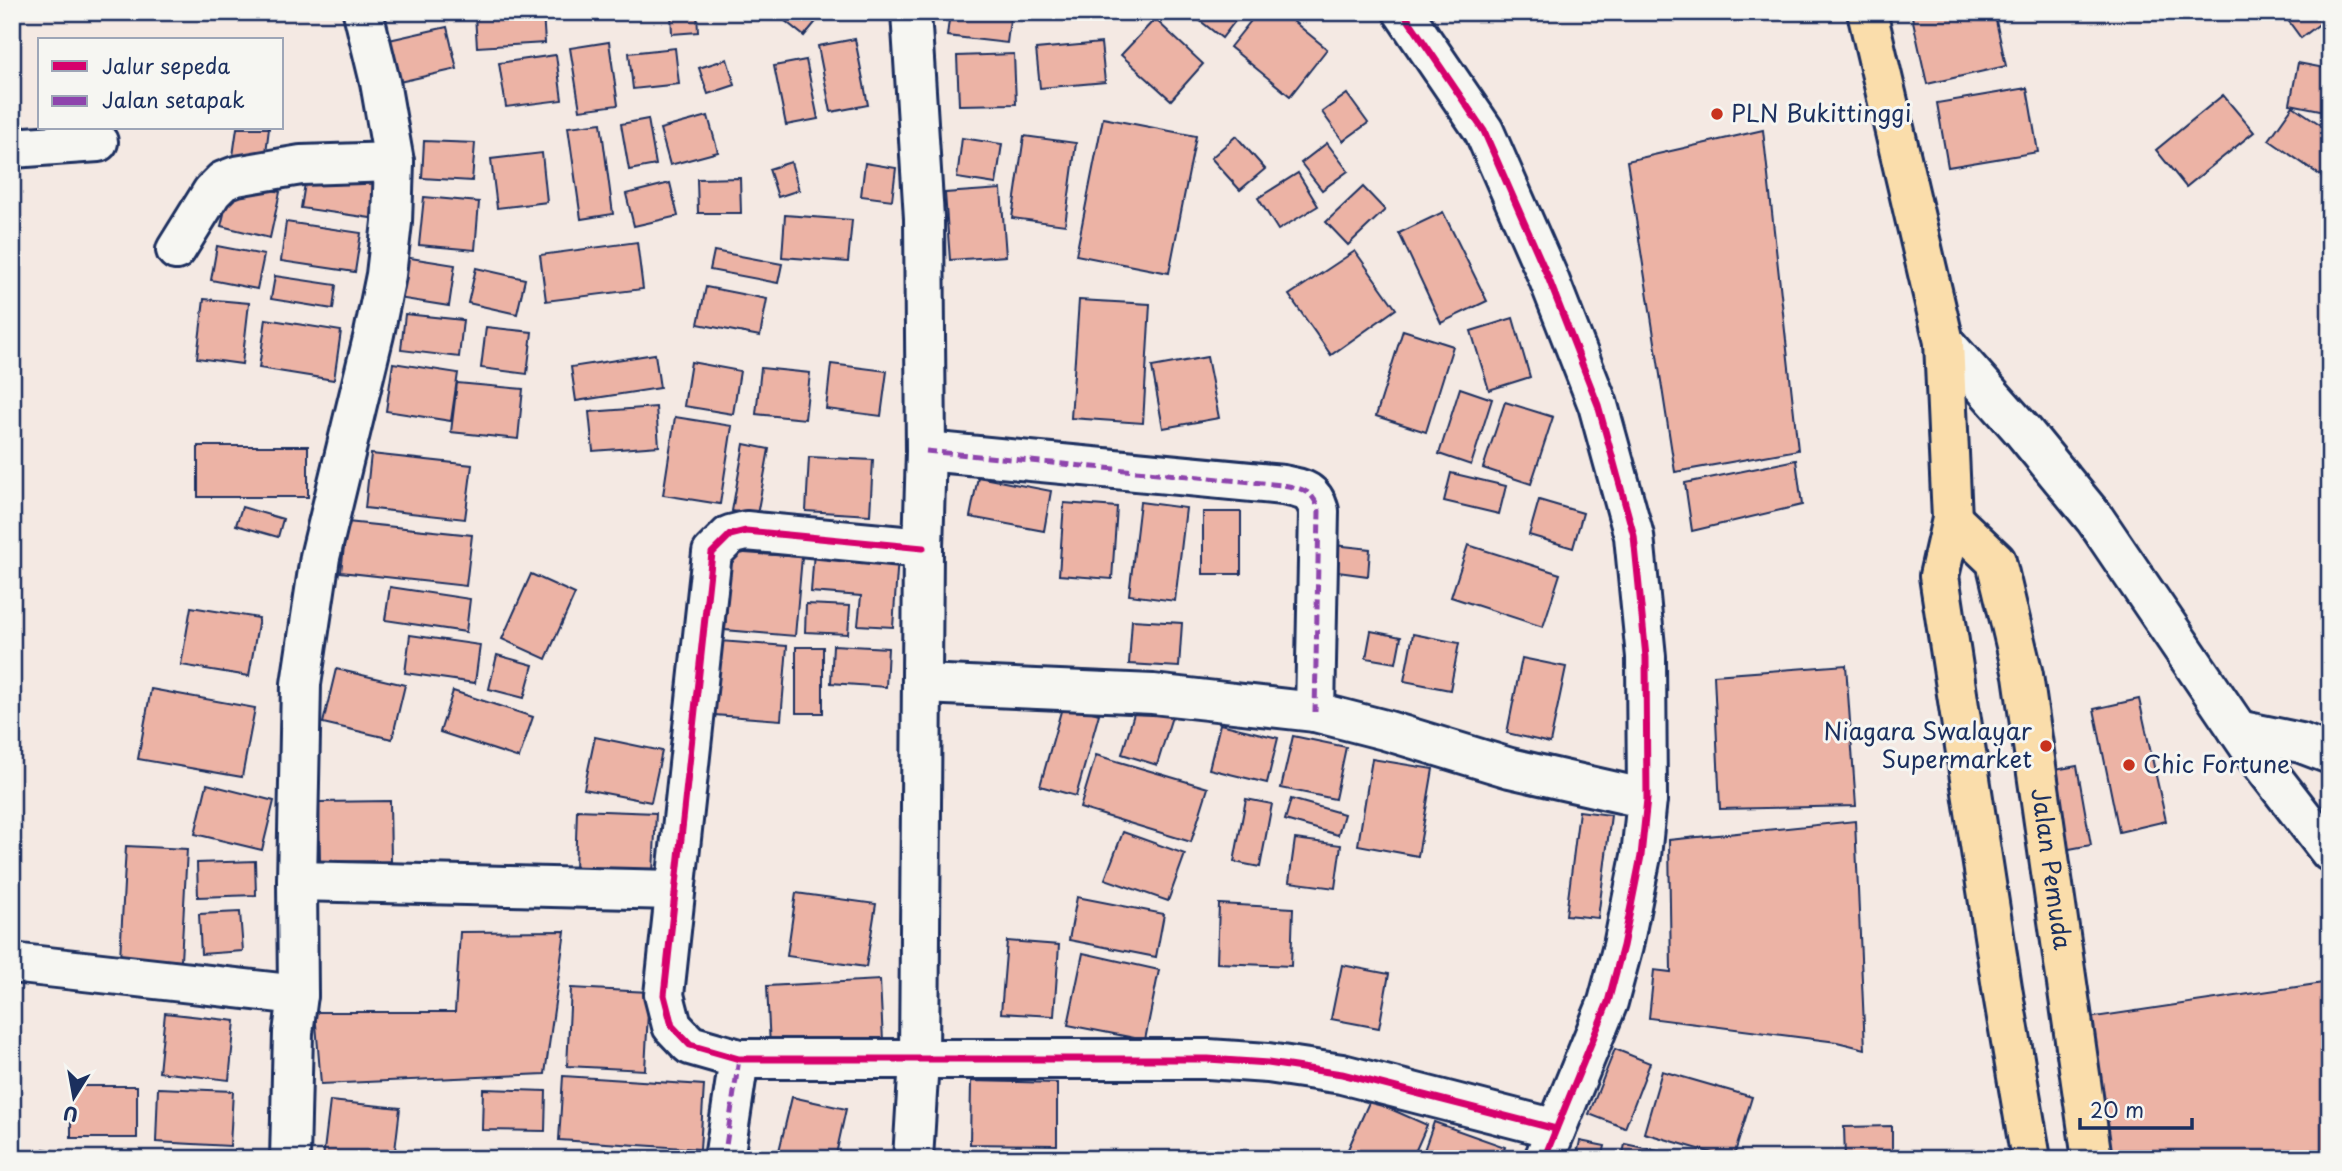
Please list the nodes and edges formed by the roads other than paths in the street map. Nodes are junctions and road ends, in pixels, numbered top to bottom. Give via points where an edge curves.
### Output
1 (363, 12) edge
2 (911, 12) edge
3 (1403, 12) edge
4 (1867, 12) edge
5 (98, 142) dead end
6 (12, 148) edge
7 (394, 162) junction
8 (176, 250) dead end
9 (1944, 342) junction
10 (926, 451) junction
11 (1952, 519) junction
12 (923, 548) junction
13 (923, 684) junction
14 (1315, 712) junction
15 (2238, 730) junction
16 (2330, 754) edge
17 (1647, 799) junction
18 (2330, 852) edge
19 (297, 881) junction
20 (674, 890) junction
21 (12, 963) edge
22 (298, 995) junction
23 (739, 1059) junction
24 (919, 1060) junction
25 (1550, 1144) edge
26 (290, 1159) edge
27 (724, 1159) edge
28 (913, 1159) edge
29 (2031, 1159) edge
30 (2092, 1159) edge

1 - 7 street
2 - 10 street via 924,218
3 - 17 street via 1484,131 1598,405 1633,536 1646,657
4 - 9 main road
5 - 6 street
7 - 8 street via 301,165 223,181
7 - 19 street via 386,275 309,619 301,684
9 - 11 main road
9 - 15 street via 2095,519
10 - 12 street
10 - 14 street via 1303,489 1315,499 1319,511
11 - 29 main road via 1939,576
11 - 30 main road, Jalan Pemuda via 1996,561 2022,675
12 - 13 street
12 - 20 street via 746,531 730,535 712,552
13 - 14 street via 1153,694
13 - 24 street
14 - 17 street via 1510,768
15 - 16 street
15 - 18 street
17 - 25 street via 1641,856 1608,1002
19 - 20 street
19 - 22 street
20 - 23 street via 664,995 671,1026 690,1045
21 - 22 street
22 - 26 street
23 - 24 street
23 - 27 street
24 - 25 street via 1268,1063 1342,1074
24 - 28 street

